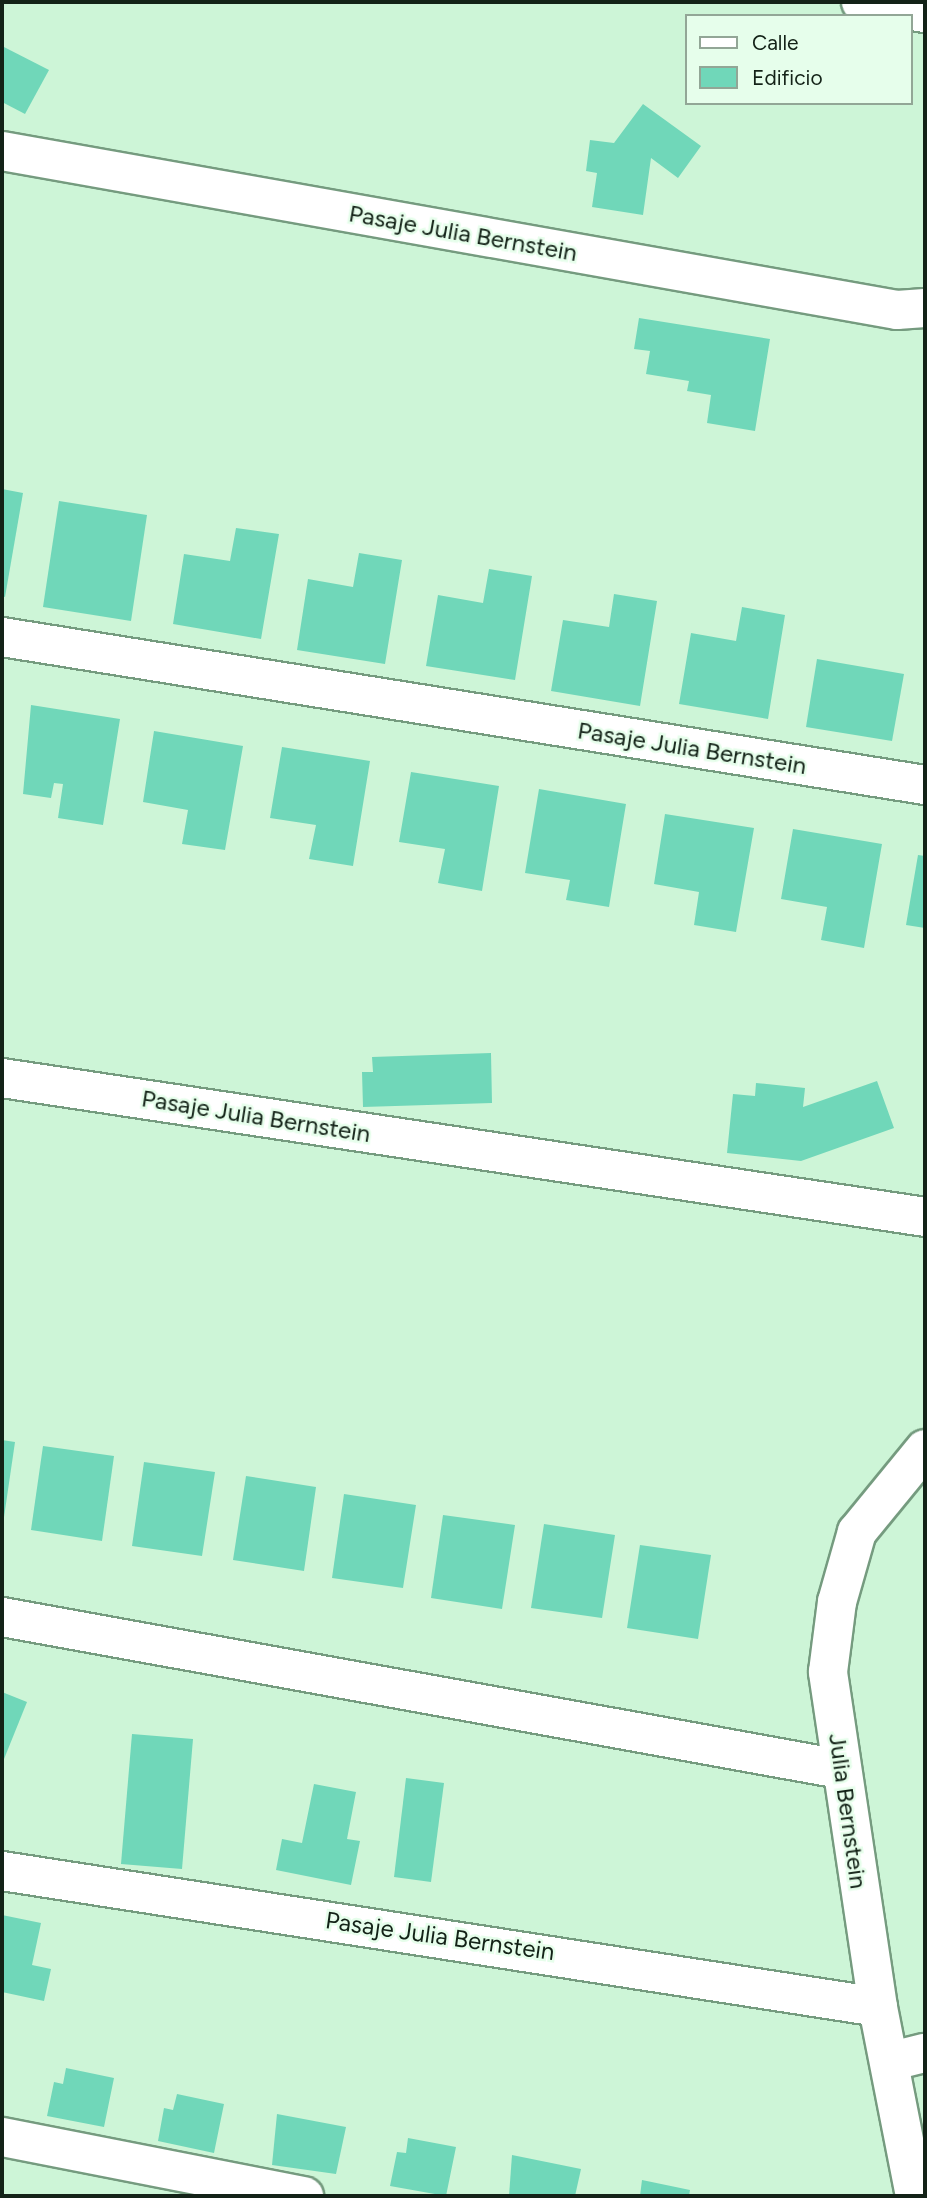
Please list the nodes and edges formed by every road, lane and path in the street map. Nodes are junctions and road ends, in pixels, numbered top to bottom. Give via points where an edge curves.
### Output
1 (861, 2) edge
2 (925, 13) edge
3 (2, 151) edge
4 (925, 308) edge
5 (2, 636) edge
6 (925, 785) edge
7 (2, 1078) edge
8 (925, 1217) edge
9 (925, 1449) edge
10 (2, 1617) edge
11 (840, 1769) junction
12 (2, 1871) edge
13 (878, 2007) junction
14 (908, 2057) edge
15 (2, 2137) edge
16 (304, 2196) edge
17 (915, 2196) edge

1 - 2 street
3 - 4 street, Pasaje Julia Bernstein via 897,310
5 - 6 street, Pasaje Julia Bernstein
7 - 8 street, Pasaje Julia Bernstein
9 - 11 street, Julia Bernstein via 856,1532 837,1602 828,1672
10 - 11 street
11 - 13 street, Julia Bernstein
12 - 13 street, Pasaje Julia Bernstein via 807,1991
13 - 14 street, Julia Bernstein
14 - 17 street, Julia Bernstein
15 - 16 street

